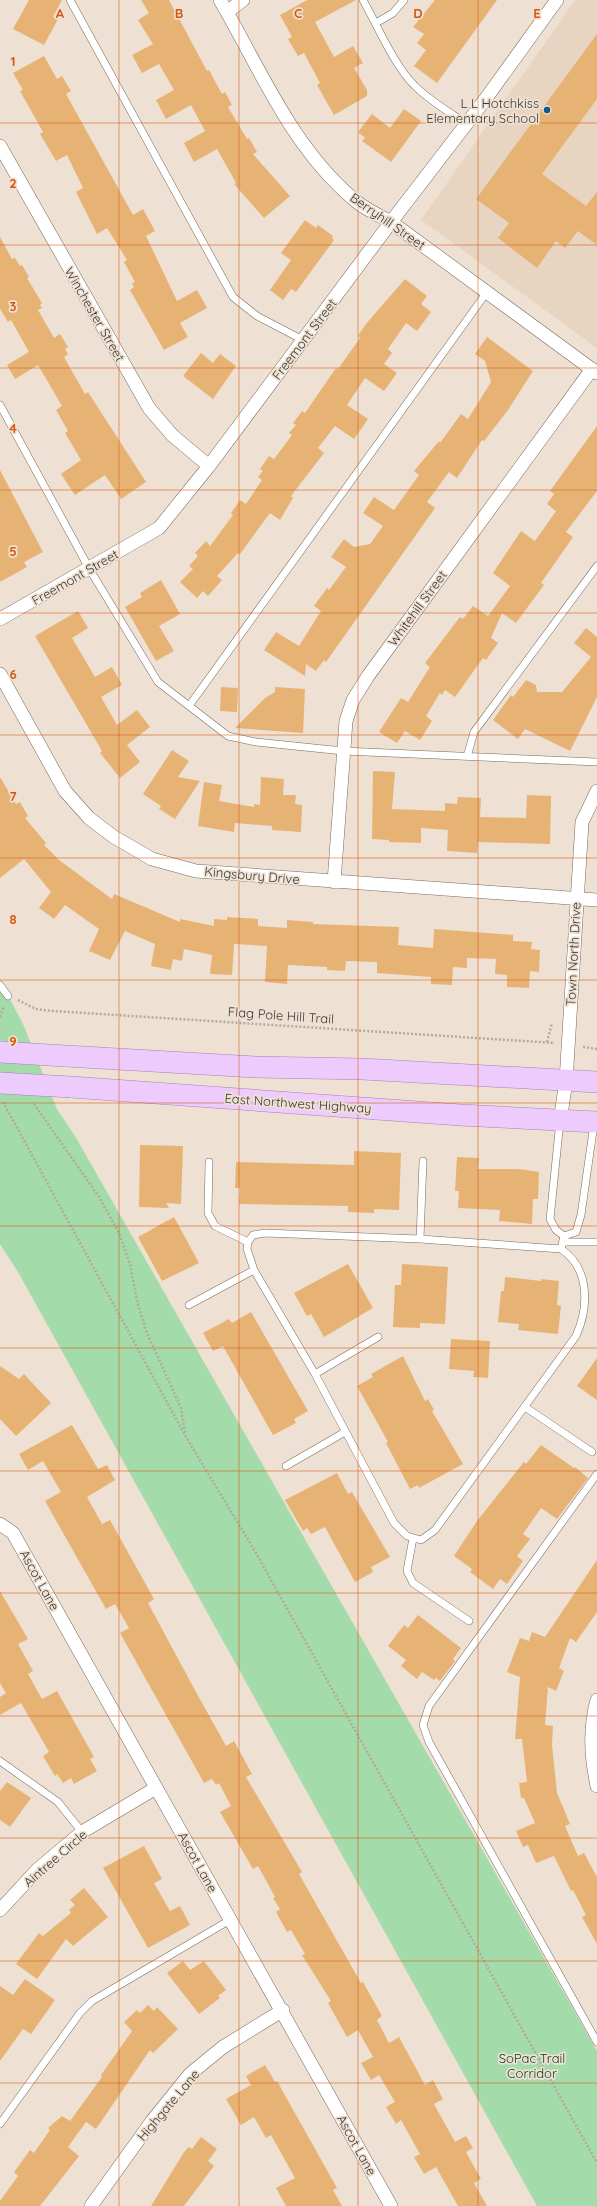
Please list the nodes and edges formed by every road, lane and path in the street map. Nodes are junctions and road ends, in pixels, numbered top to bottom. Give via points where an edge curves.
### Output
1 (70, 0) edge
2 (220, 0) edge
3 (243, 0) edge
4 (363, 0) edge
5 (404, 0) edge
6 (557, 0) edge
7 (227, 12) junction
8 (376, 23) junction
9 (467, 124) junction
10 (0, 146) edge
11 (391, 222) junction
12 (487, 292) junction
13 (303, 340) junction
14 (594, 371) edge
15 (0, 405) edge
16 (209, 466) junction
17 (597, 566) edge
18 (90, 570) junction
19 (0, 619) edge
20 (0, 674) edge
21 (189, 706) junction
22 (343, 751) junction
23 (467, 757) junction
24 (597, 762) edge
25 (597, 791) edge
26 (334, 882) junction
27 (576, 898) junction
28 (597, 900) edge
29 (0, 985) edge
30 (8, 996) joint
31 (552, 1023) dead end
32 (547, 1042) junction
33 (556, 1043) dead end
34 (0, 1052) edge
35 (566, 1081) junction
36 (597, 1082) edge
37 (0, 1083) edge
38 (0, 1097) edge
39 (32, 1099) dead end
40 (596, 1118) edge
41 (560, 1121) junction
42 (423, 1161) dead end
43 (209, 1162) dead end
44 (420, 1239) junction
45 (248, 1242) junction
46 (563, 1242) junction
47 (597, 1242) edge
48 (254, 1270) junction
49 (189, 1305) dead end
50 (378, 1337) dead end
51 (315, 1374) junction
52 (525, 1407) junction
53 (345, 1432) junction
54 (186, 1437) junction
55 (592, 1452) dead end
56 (286, 1466) dead end
57 (597, 1474) edge
58 (0, 1524) edge
59 (413, 1538) junction
60 (470, 1621) dead end
61 (597, 1700) edge
62 (0, 1761) edge
63 (597, 1786) edge
64 (156, 1788) junction
65 (82, 1832) junction
66 (0, 1910) edge
67 (230, 1920) junction
68 (283, 2010) junction
69 (597, 2042) edge
70 (0, 2124) edge
71 (597, 2163) edge
72 (91, 2206) edge
73 (391, 2206) edge

1 - 13 lane via 233,297 257,316
2 - 7 street, Berryhill Street
3 - 7 street
4 - 8 lane
5 - 8 lane via 393,13
6 - 9 street, Freemont Street
7 - 11 street, Berryhill Street via 296,136 325,172 358,202
8 - 9 lane via 413,85
9 - 11 street, Freemont Street
10 - 16 street, Winchester Street via 149,408 172,435
11 - 12 street, Berryhill Street
11 - 13 street, Freemont Street
12 - 14 street, Berryhill Street
12 - 21 lane
13 - 16 street, Freemont Street
14 - 22 street, Whitehill Street via 352,700 346,721
15 - 18 lane
16 - 18 street, Freemont Street via 159,528
17 - 23 lane via 474,732
18 - 19 street, Freemont Street
18 - 21 lane via 158,682
20 - 26 street, Kingsbury Drive via 65,791 89,818 114,837 152,859 196,871
21 - 22 lane via 228,736 256,742
22 - 23 lane
22 - 26 street, Whitehill Street
23 - 24 lane
25 - 27 street, Town North Drive via 582,822
26 - 27 street, Kingsbury Drive
27 - 28 street, Kingsbury Drive
27 - 35 street, Town North Drive
29 - 30 lane
30 - 32 path, Flag Pole Hill Trail via 36,1009 53,1011
31 - 32 path
32 - 33 path, Flag Pole Hill Trail
34 - 35 main road, bridge
35 - 36 main road
35 - 41 street, Town North Drive
37 - 41 main road, East Northwest Highway, bridge
38 - 54 path
39 - 54 path via 50,1129 73,1156 99,1196 119,1234 130,1264 138,1305 147,1333 181,1408
40 - 41 main road, East Northwest Highway
40 - 46 lane via 581,1215 576,1232
41 - 46 lane via 550,1219
42 - 44 lane
43 - 45 lane via 208,1213 215,1226
44 - 45 lane via 265,1233 253,1235
44 - 46 lane
45 - 48 lane via 247,1249
46 - 47 lane
46 - 52 lane via 582,1277 585,1299 583,1320 576,1336
48 - 49 lane
48 - 51 lane
50 - 51 lane
51 - 53 lane
52 - 55 lane
52 - 59 lane via 435,1530 421,1540
53 - 56 lane
53 - 59 lane via 394,1523 407,1536
54 - 71 path via 256,1553
57 - 69 lane via 429,1706 423,1725 429,1742
58 - 64 street, Ascot Lane via 13,1533
59 - 60 lane via 407,1571 413,1583
61 - 63 street via 591,1734 592,1761
62 - 65 lane via 58,1802
64 - 65 street, Aintree Circle
64 - 67 street, Ascot Lane
65 - 66 street, Aintree Circle via 38,1869
67 - 68 street, Ascot Lane
67 - 70 lane via 92,2001 80,2013
68 - 72 street, Highgate Lane via 223,2047 190,2074
68 - 73 street, Ascot Lane

